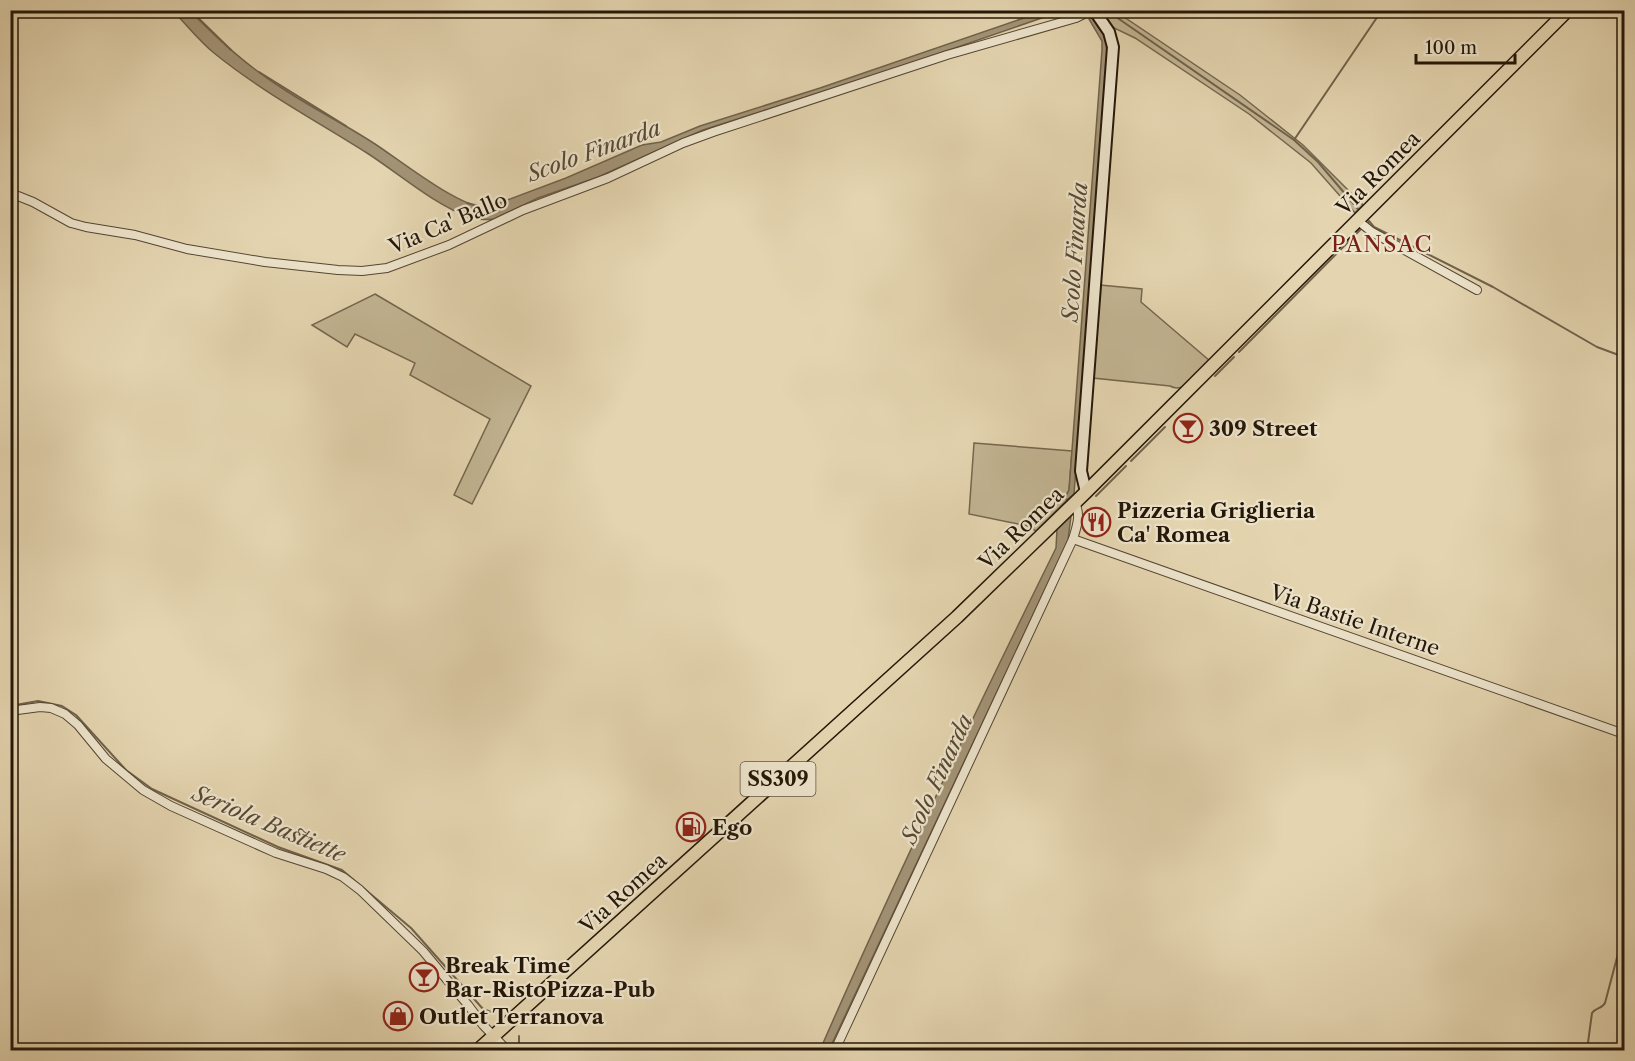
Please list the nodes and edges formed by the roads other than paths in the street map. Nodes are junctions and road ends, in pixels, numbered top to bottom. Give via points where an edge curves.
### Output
1 (1093, 10) edge
2 (1568, 10) edge
3 (10, 197) edge
4 (1357, 220) junction
5 (1477, 290) dead end
6 (1086, 492) junction
7 (1075, 503) junction
8 (1073, 539) junction
9 (10, 711) edge
10 (1624, 734) edge
11 (494, 1036) junction
12 (478, 1050) edge
13 (507, 1050) edge
14 (836, 1050) edge

1 - 3 street, Via Ca' Ballo via 693,139 450,245 387,268 338,270 188,249 71,223 33,202
1 - 6 street via 1109,32 1113,47 1081,471
2 - 4 main road, Via Romea / SS309
4 - 5 street
4 - 6 main road, Via Romea / SS309
6 - 7 main road, Via Romea / SS309
7 - 8 street via 1078,517
7 - 11 main road, Via Romea / SS309 via 957,617
8 - 10 street, Via Bastie Interne
8 - 14 street
9 - 11 street via 40,707 65,714 106,759 143,790 276,853 343,877 423,951
11 - 12 main road, Via Romea / SS309
11 - 13 street

